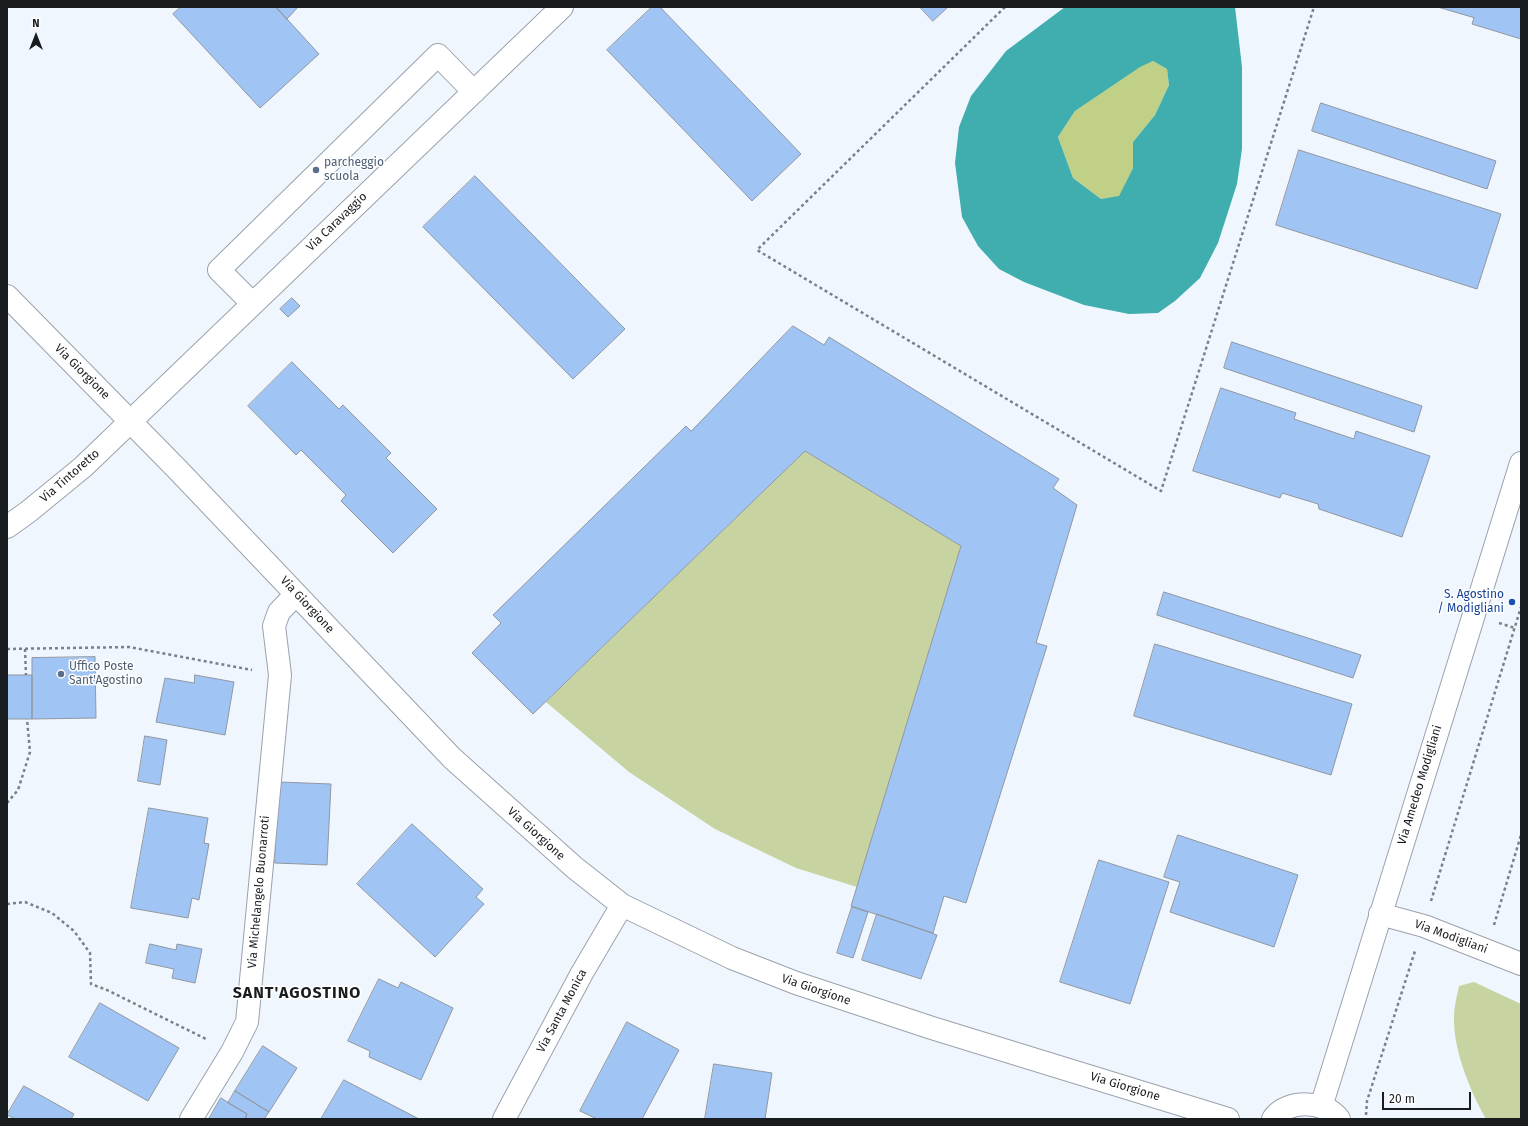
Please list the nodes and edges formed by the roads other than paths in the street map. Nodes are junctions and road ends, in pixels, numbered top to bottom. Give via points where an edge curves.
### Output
1 (562, 7) edge
2 (474, 92) junction
3 (7, 296) edge
4 (252, 304) junction
5 (129, 421) junction
6 (1521, 463) edge
7 (7, 527) edge
8 (296, 594) junction
9 (622, 905) junction
10 (1380, 914) junction
11 (1521, 964) edge
12 (1330, 1113) edge
13 (191, 1119) edge
14 (504, 1119) edge
15 (1228, 1119) edge
16 (1273, 1119) edge

1 - 2 street, Via Caravaggio
2 - 4 street, Via Caravaggio
2 - 4 street via 438,55 219,270
3 - 5 street, Via Giorgione
4 - 5 street, Via Caravaggio
5 - 7 street, Via Tintoretto via 83,467
5 - 8 street, Via Giorgione
6 - 10 street, Via Amedeo Modigliani
8 - 9 street, Via Giorgione via 452,758 575,868
8 - 13 street, Via Michelangelo Buonarroti via 279,612 274,626 280,674 247,1022 232,1052
9 - 14 street, Via Santa Monica via 582,973
9 - 15 street, Via Giorgione via 732,958 796,984
10 - 11 street, Via Modigliani via 1424,926
10 - 12 street, Via Amedeo Modigliani
12 - 16 street, Via Amedeo Modigliani via 1306,1104 1289,1108

